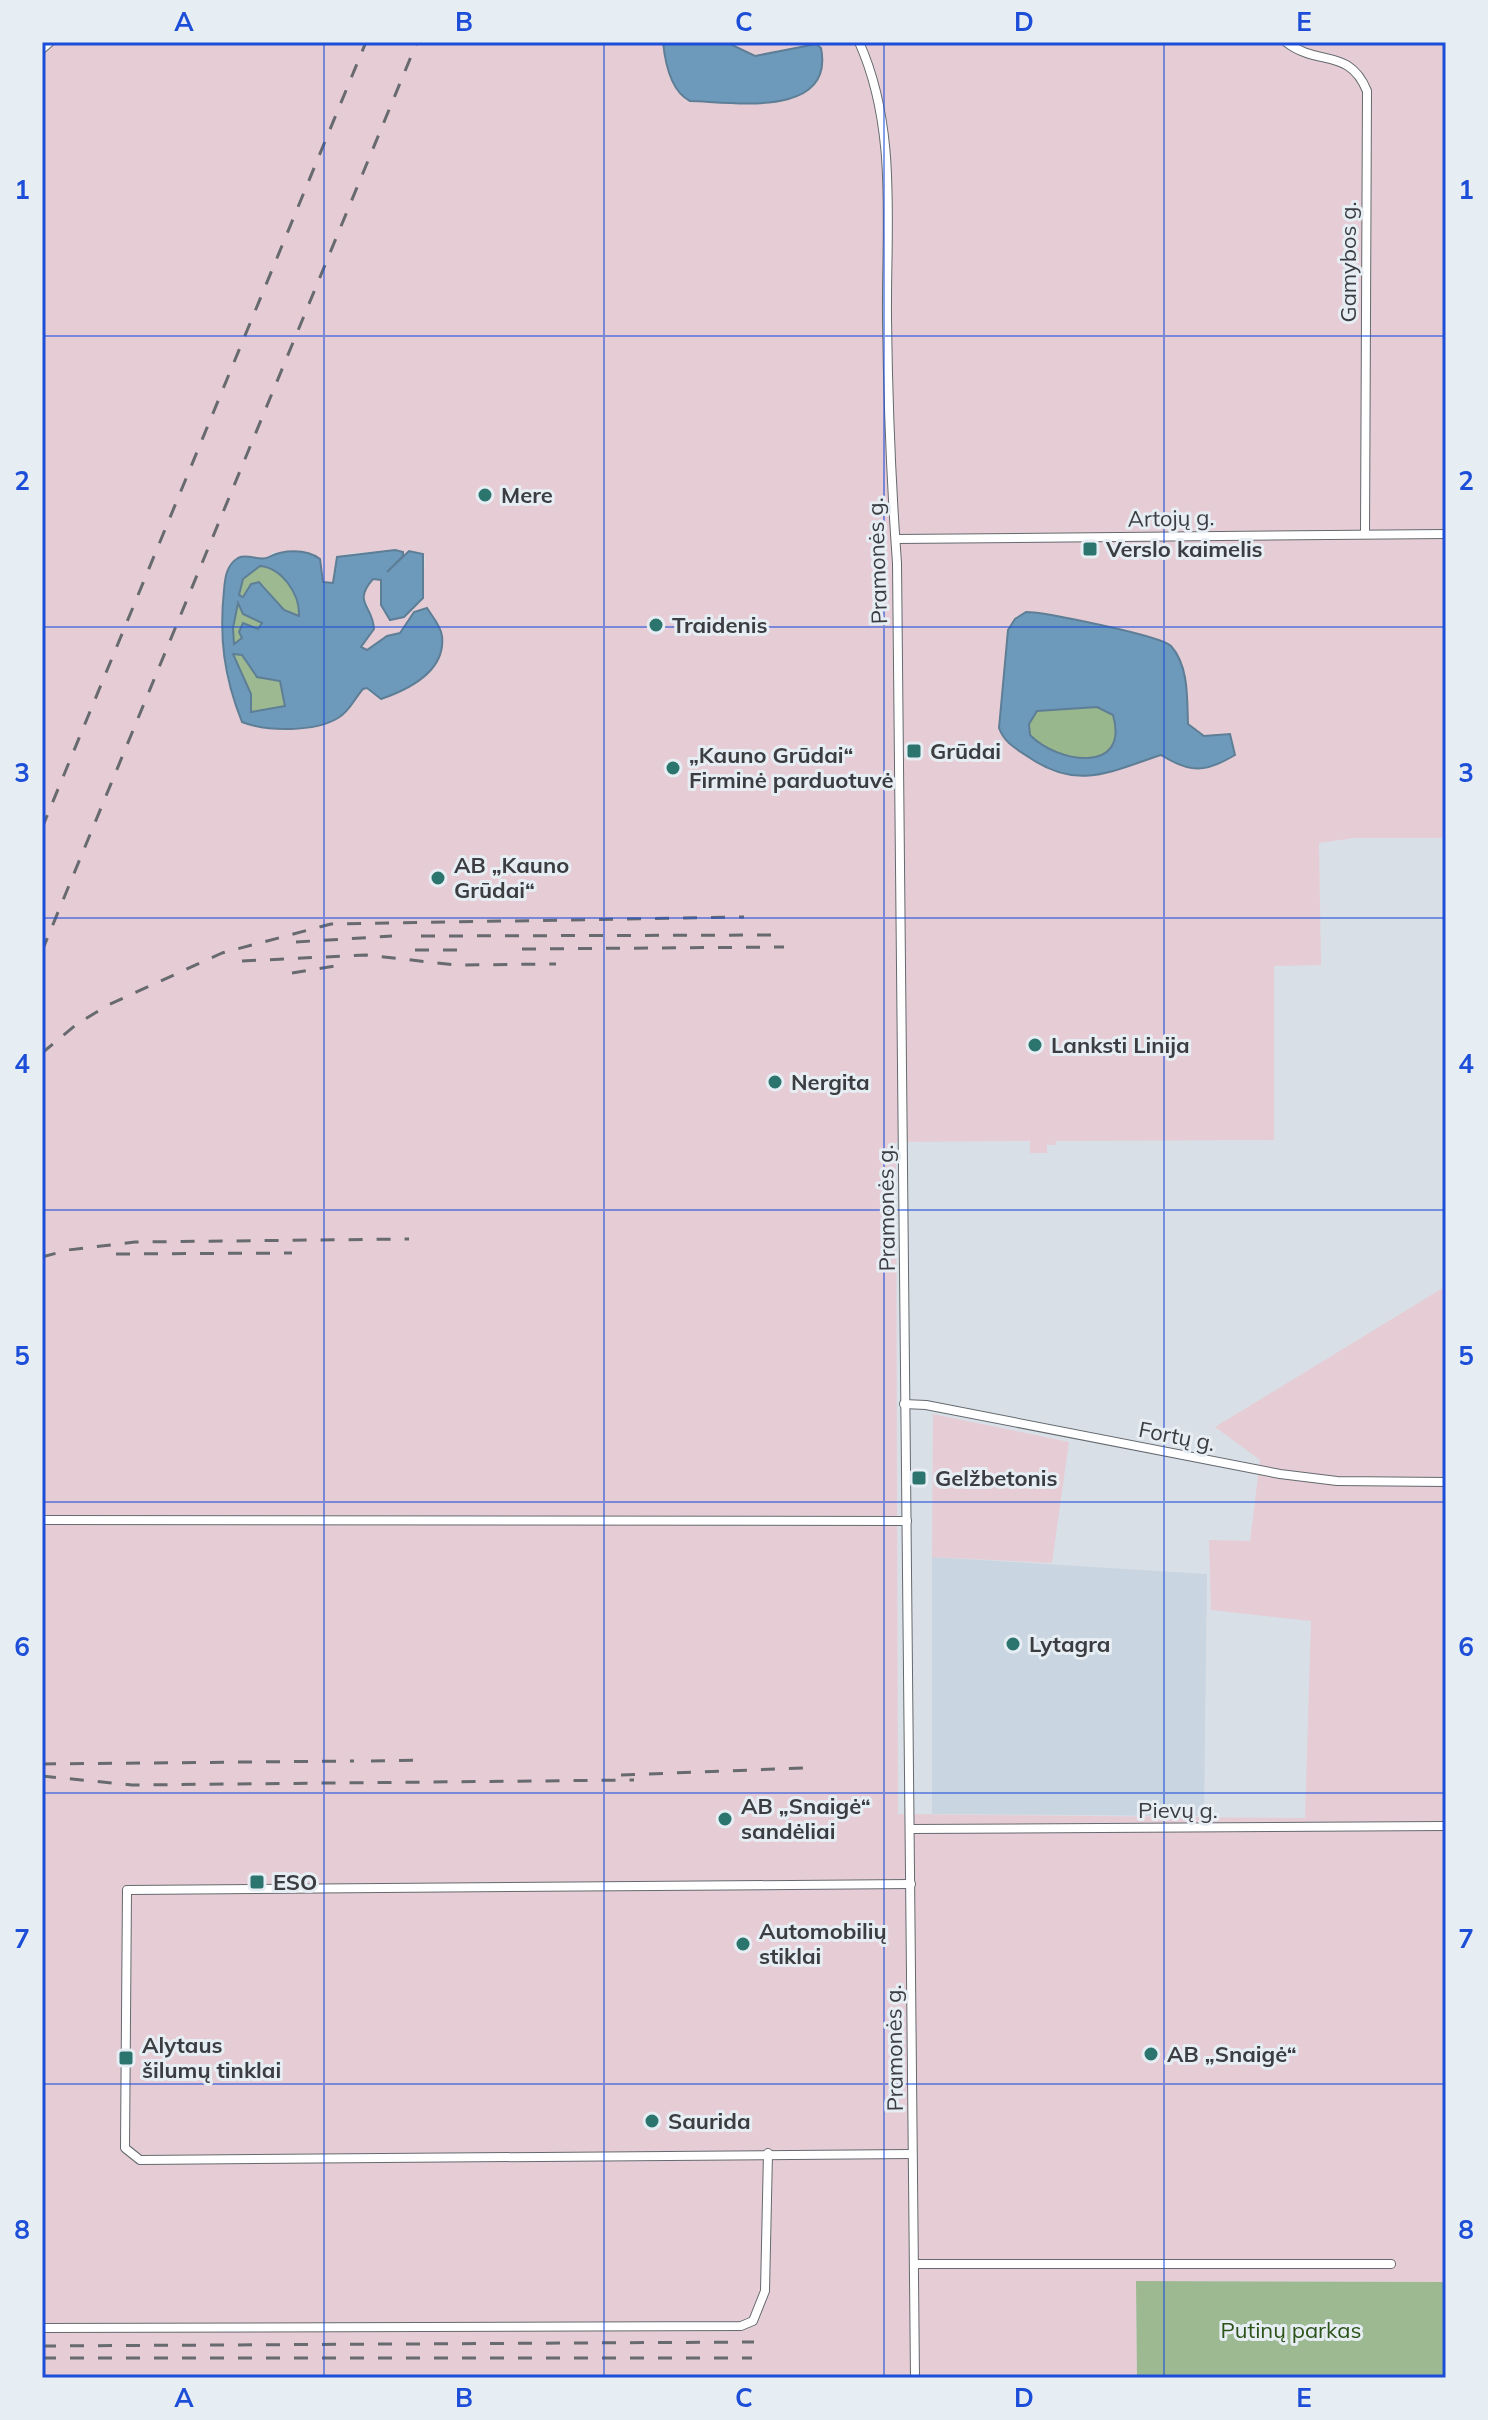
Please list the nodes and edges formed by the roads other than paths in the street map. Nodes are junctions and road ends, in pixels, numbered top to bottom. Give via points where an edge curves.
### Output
1 (50, 42) edge
2 (859, 42) edge
3 (1286, 42) edge
4 (42, 49) edge
5 (1365, 534) junction
6 (1446, 534) edge
7 (896, 539) junction
8 (904, 1404) junction
9 (1446, 1482) edge
10 (42, 1520) edge
11 (907, 1521) junction
12 (1446, 1826) edge
13 (910, 1829) junction
14 (911, 1884) junction
15 (768, 2153) junction
16 (912, 2154) junction
17 (914, 2264) junction
18 (1391, 2264) dead end
19 (42, 2328) edge
20 (915, 2378) edge

1 - 4 street
2 - 7 street, Pramonės g. via 879,91 886,145 888,439
3 - 5 street, Gamybos g. via 1312,56 1349,64 1360,73 1367,91
5 - 6 street, Artojų g.
5 - 7 street, Artojų g.
7 - 8 street, Pramonės g.
8 - 9 street, Fortų g. via 1280,1474 1337,1481
8 - 11 street, Pramonės g.
10 - 11 street
11 - 13 street, Pramonės g.
12 - 13 street, Pievų g.
13 - 14 street, Pramonės g.
14 - 15 street via 127,1890 125,2148 140,2160
14 - 16 street, Pramonės g.
15 - 16 street
15 - 19 street via 765,2291 753,2321 741,2326
16 - 17 street, Pramonės g.
17 - 18 street
17 - 20 street, Pramonės g.

